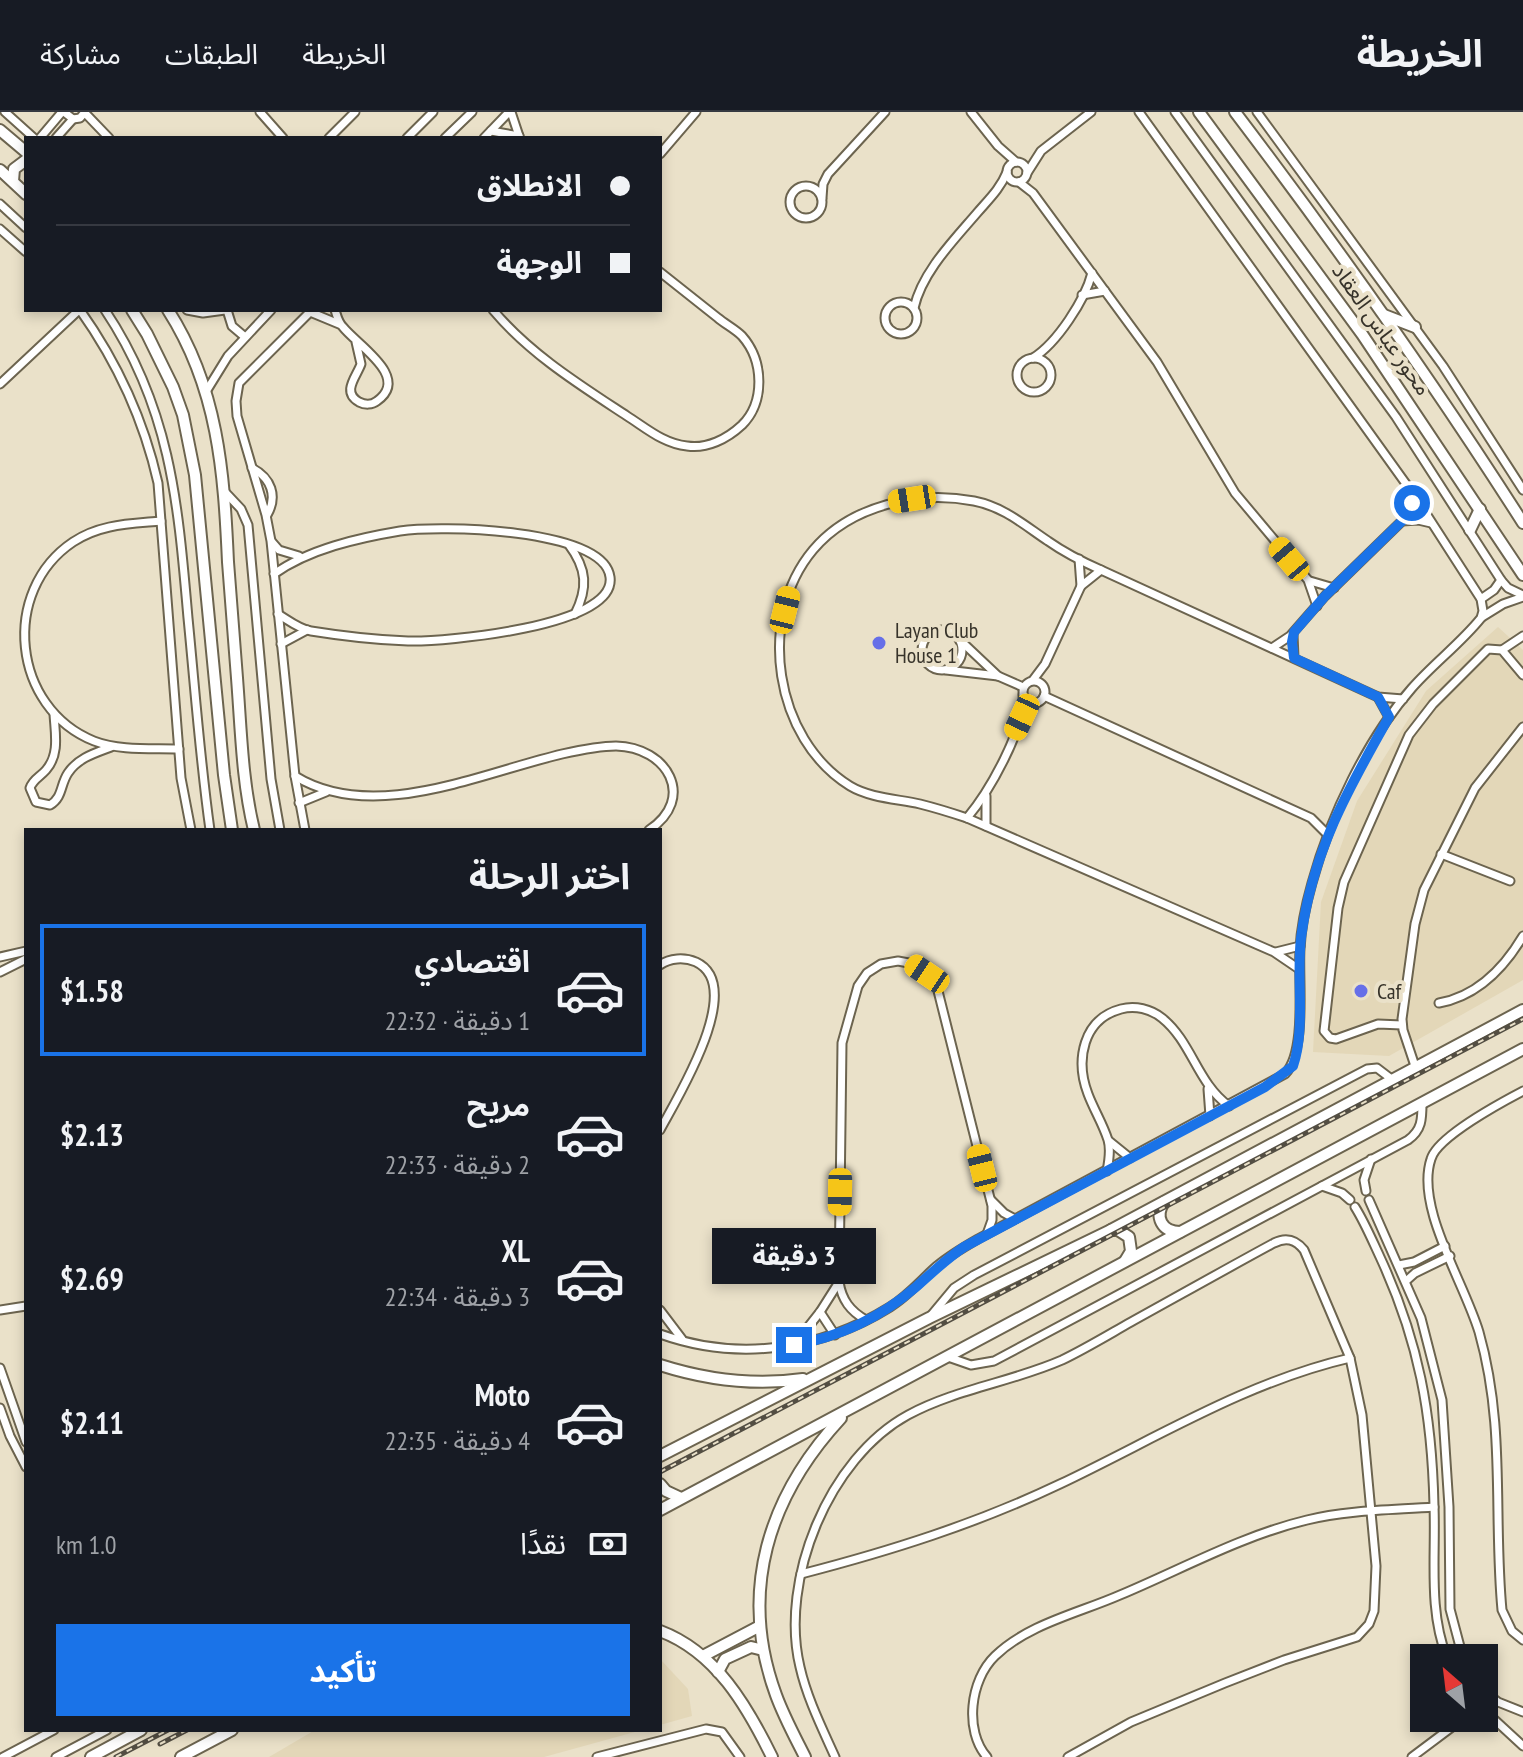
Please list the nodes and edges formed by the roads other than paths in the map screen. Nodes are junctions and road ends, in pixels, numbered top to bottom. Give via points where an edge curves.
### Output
1 (5, 112) edge
2 (63, 112) edge
3 (85, 112) edge
4 (260, 112) edge
5 (355, 112) edge
6 (433, 112) edge
7 (472, 112) edge
8 (510, 112) edge
9 (696, 112) edge
10 (885, 112) edge
11 (971, 112) edge
12 (1091, 112) edge
13 (1139, 112) edge
14 (1175, 112) edge
15 (1199, 112) edge
16 (1235, 112) edge
17 (1257, 112) edge
18 (73, 119) junction
19 (0, 130) edge
20 (491, 131) junction
21 (35, 136) edge
22 (39, 136) edge
23 (58, 136) edge
24 (107, 136) edge
25 (281, 136) edge
26 (331, 136) edge
27 (409, 136) edge
28 (447, 136) edge
29 (486, 136) edge
30 (515, 136) edge
31 (520, 136) edge
32 (998, 146) junction
33 (24, 150) edge
34 (1041, 151) junction
35 (662, 152) edge
36 (24, 162) edge
37 (1017, 162) junction
38 (0, 170) edge
39 (1007, 171) junction
40 (828, 174) junction
41 (1027, 174) junction
42 (13, 181) junction
43 (1018, 182) junction
44 (805, 186) junction
45 (999, 189) junction
46 (24, 192) edge
47 (1033, 193) junction
48 (822, 198) junction
49 (0, 204) edge
50 (24, 226) edge
51 (0, 229) edge
52 (24, 250) edge
53 (1092, 273) junction
54 (662, 274) edge
55 (921, 288) junction
56 (1105, 291) junction
57 (1082, 295) junction
58 (901, 302) junction
59 (914, 308) junction
60 (77, 312) edge
61 (80, 312) edge
62 (106, 312) edge
63 (133, 312) edge
64 (169, 312) edge
65 (227, 312) edge
66 (269, 312) edge
67 (310, 312) edge
68 (313, 312) edge
69 (336, 312) edge
70 (495, 312) edge
71 (1384, 315) junction
72 (339, 324) junction
73 (1415, 327) junction
74 (245, 337) junction
75 (1053, 341) junction
76 (356, 342) junction
77 (1033, 358) junction
78 (1049, 367) junction
79 (0, 384) edge
80 (207, 390) junction
81 (252, 468) junction
82 (1523, 490) edge
83 (225, 492) junction
84 (1414, 495) junction
85 (1480, 509) junction
86 (266, 515) junction
87 (161, 521) junction
88 (1402, 521) junction
89 (1432, 523) junction
90 (1523, 523) edge
91 (1470, 530) junction
92 (271, 541) junction
93 (568, 543) junction
94 (302, 557) junction
95 (1079, 559) junction
96 (1101, 570) junction
97 (274, 574) junction
98 (1523, 575) edge
99 (1308, 580) junction
100 (1501, 580) junction
101 (1081, 586) junction
102 (1334, 588) junction
103 (1523, 596) edge
104 (1481, 599) junction
105 (1317, 606) junction
106 (278, 614) junction
107 (575, 614) junction
108 (1481, 618) junction
109 (307, 630) junction
110 (1294, 632) junction
111 (1523, 636) edge
112 (233, 639) junction
113 (959, 640) junction
114 (213, 644) junction
115 (281, 644) junction
116 (1272, 648) junction
117 (1502, 650) junction
118 (1294, 658) junction
119 (1045, 664) junction
120 (943, 670) junction
121 (1523, 675) edge
122 (237, 676) junction
123 (998, 676) junction
124 (217, 679) junction
125 (1033, 680) junction
126 (1023, 691) junction
127 (1042, 695) junction
128 (1378, 697) junction
129 (1403, 699) junction
130 (54, 712) junction
131 (1022, 717) junction
132 (1389, 717) junction
133 (1523, 727) edge
134 (113, 746) junction
135 (179, 749) junction
136 (295, 776) junction
137 (328, 791) junction
138 (986, 794) junction
139 (299, 803) junction
140 (1335, 817) junction
141 (967, 818) junction
142 (1311, 818) junction
143 (986, 826) junction
144 (191, 828) edge
145 (210, 828) edge
146 (232, 828) edge
147 (254, 828) edge
148 (280, 828) edge
149 (305, 828) edge
150 (651, 828) edge
151 (1327, 834) junction
152 (1441, 854) junction
153 (1510, 881) dead end
154 (1523, 936) edge
155 (1300, 946) junction
156 (24, 951) edge
157 (1274, 952) junction
158 (0, 957) edge
159 (24, 960) edge
160 (662, 964) edge
161 (1299, 969) junction
162 (0, 972) edge
163 (1439, 1003) dead end
164 (1523, 1010) edge
165 (1402, 1025) junction
166 (1523, 1049) edge
167 (1416, 1069) junction
168 (1394, 1081) junction
169 (1207, 1087) junction
170 (1523, 1091) edge
171 (1422, 1103) junction
172 (1229, 1106) junction
173 (1210, 1116) junction
174 (662, 1126) edge
175 (1108, 1139) junction
176 (1130, 1158) junction
177 (1372, 1158) junction
178 (1107, 1171) junction
179 (1320, 1186) junction
180 (990, 1198) junction
181 (1164, 1202) junction
182 (1375, 1214) junction
183 (1015, 1219) junction
184 (1363, 1221) junction
185 (1111, 1230) junction
186 (1180, 1232) junction
187 (987, 1234) junction
188 (1445, 1246) junction
189 (1450, 1256) junction
190 (1124, 1262) junction
191 (1399, 1265) junction
192 (1406, 1281) junction
193 (839, 1282) junction
194 (844, 1301) junction
195 (827, 1302) junction
196 (24, 1306) edge
197 (0, 1310) edge
198 (820, 1312) junction
199 (662, 1313) edge
200 (929, 1318) junction
201 (866, 1320) junction
202 (668, 1323) junction
203 (662, 1330) edge
204 (662, 1334) edge
205 (835, 1335) junction
206 (683, 1341) junction
207 (794, 1345) junction
208 (948, 1357) junction
209 (1350, 1358) junction
210 (662, 1366) edge
211 (0, 1368) edge
212 (813, 1377) junction
213 (0, 1408) edge
214 (1443, 1409) junction
215 (1428, 1410) junction
216 (847, 1411) junction
217 (24, 1436) edge
218 (662, 1455) edge
219 (24, 1463) edge
220 (662, 1486) edge
221 (681, 1498) junction
222 (1434, 1507) junction
223 (662, 1509) edge
224 (1372, 1512) junction
225 (801, 1574) junction
226 (760, 1626) junction
227 (1454, 1630) junction
228 (662, 1632) edge
229 (1438, 1635) junction
230 (1523, 1640) edge
231 (1442, 1644) edge
232 (1458, 1644) edge
233 (763, 1650) junction
234 (703, 1656) junction
235 (718, 1672) junction
236 (1498, 1702) edge
237 (1523, 1712) edge
238 (1498, 1723) edge
239 (50, 1732) edge
240 (103, 1732) edge
241 (137, 1732) edge
242 (229, 1732) edge
243 (1445, 1732) edge
244 (1523, 1746) edge
245 (198, 1753) edge
246 (3, 1757) edge
247 (56, 1757) edge
248 (91, 1757) edge
249 (181, 1757) edge
250 (597, 1757) edge
251 (740, 1757) edge
252 (772, 1757) edge
253 (805, 1757) edge
254 (835, 1757) edge
255 (987, 1757) edge
256 (1068, 1757) edge
257 (1412, 1757) edge

1 - 21 street
2 - 18 street
2 - 22 street
3 - 18 street
3 - 24 street
4 - 25 street
5 - 26 street
6 - 27 street
7 - 28 street
8 - 20 street
8 - 31 street
9 - 35 street
10 - 40 street
11 - 32 street
12 - 34 street
13 - 84 street
14 - 91 street via 1388,406
15 - 85 main road, محور عباس العقاد via 1362,334
16 - 71 main road, محور عباس العقاد
17 - 73 street
18 - 23 street
19 - 33 main road
20 - 29 street
20 - 30 street
32 - 37 street
32 - 39 street
34 - 37 street
34 - 41 street
36 - 42 main road via 14,169
37 - 39 street
37 - 41 street
38 - 42 main road
39 - 43 street
39 - 45 street
40 - 44 street
40 - 48 street
41 - 43 street
41 - 47 street
42 - 46 main road
43 - 45 street
43 - 47 street
44 - 48 street
44 - 48 street via 791,195 795,214 814,216
45 - 55 street
47 - 53 street
49 - 50 street
51 - 52 street
53 - 56 street
53 - 57 street
54 - 70 street via 741,336 753,352 758,398 748,419 710,445 687,447 665,440 575,382
55 - 58 street
55 - 59 street
56 - 57 street
56 - 99 street via 1177,392 1235,493
57 - 75 street
58 - 59 street
58 - 59 street via 885,314 892,332 911,331 917,323
60 - 79 street
61 - 87 street via 108,353 148,442
62 - 145 street via 151,399 174,478
63 - 114 main road via 161,360 183,415 199,500
64 - 80 main road
65 - 74 street via 232,326
66 - 74 street
67 - 81 street via 239,383 237,416
68 - 72 street
69 - 72 street
71 - 73 main road
71 - 90 main road, محور عباس العقاد
72 - 76 street
73 - 82 street
74 - 80 street
75 - 77 street
75 - 78 street
76 - 76 street via 383,366 387,378 386,390 371,404 360,403 350,388 361,364
77 - 78 street
77 - 78 street via 1017,373 1027,390 1046,387
80 - 83 main road
81 - 86 street
81 - 86 street via 271,487 273,499
83 - 112 main road
83 - 148 street via 248,525
84 - 88 street
84 - 89 street
85 - 91 main road
85 - 98 main road, محور عباس العقاد
86 - 92 street
87 - 130 street via 89,533 56,556 38,581 27,609 24,649 36,687
87 - 135 street
88 - 89 street
88 - 102 street
89 - 104 street
91 - 100 street
92 - 94 street via 279,550
92 - 97 street
93 - 94 street via 526,533 426,528
93 - 107 street via 585,578 584,597
93 - 107 street via 605,564 610,577 608,592 598,603
94 - 97 street
95 - 96 street
95 - 101 street
95 - 141 street via 994,507 934,496 890,503 848,521 813,550 791,589 780,632 780,676 793,719 816,756 866,792
96 - 101 street
96 - 116 street
97 - 106 street
99 - 102 street
99 - 105 street
100 - 103 street
100 - 104 street
101 - 119 street
102 - 105 street
103 - 108 street
104 - 108 street
105 - 110 street
106 - 109 street
106 - 115 street
107 - 109 street via 503,634 409,641
108 - 129 street
109 - 115 street
110 - 116 street
110 - 118 street
111 - 117 street
112 - 114 main road via 227,647
112 - 122 main road
113 - 120 street via 959,659
113 - 120 street via 943,630 923,643 926,662
113 - 123 street
114 - 124 main road
115 - 136 street
116 - 118 street
117 - 121 street
117 - 165 street via 1484,651 1416,724 1340,895 1324,1031 1336,1039 1378,1024
118 - 128 street
119 - 125 street
119 - 127 street
120 - 123 street
122 - 124 main road via 228,670
122 - 147 main road
123 - 126 street
124 - 146 main road
125 - 126 street
125 - 127 street via 1040,682
126 - 127 street via 1027,701
126 - 131 street
127 - 131 street
127 - 142 street
128 - 129 street
128 - 132 street
129 - 132 street
130 - 134 street via 76,731
130 - 134 street via 54,756 32,781 36,802 56,801 78,762
131 - 138 street
132 - 140 street
133 - 152 street via 1481,779
134 - 135 street
135 - 144 street
136 - 137 street
136 - 139 street
137 - 139 street
137 - 150 street via 411,793 595,747 619,746 655,756 669,772 671,803
138 - 141 street
138 - 143 street
139 - 149 street
140 - 142 street
140 - 151 street
141 - 143 street
142 - 151 street
143 - 157 street
151 - 155 street
152 - 153 street
152 - 165 street via 1417,914
154 - 163 street via 1482,984
155 - 157 street
155 - 161 street
156 - 158 street
157 - 161 street
159 - 162 street
160 - 174 street via 682,958 697,962 715,987 698,1055
161 - 172 street via 1293,1066
164 - 167 main road
165 - 167 street
166 - 171 main road
167 - 168 main road
168 - 181 main road
168 - 200 street via 1377,1068 1367,1069 974,1275 954,1288
169 - 172 street
169 - 173 street
169 - 175 street via 1162,1018 1145,1009 1109,1012 1084,1041 1082,1060 1087,1092
170 - 188 street via 1471,1122 1432,1154 1427,1193
171 - 177 street via 1422,1123 1414,1135
171 - 186 main road
172 - 173 street
173 - 176 street
175 - 176 street
175 - 178 street
176 - 178 street
177 - 179 street
177 - 182 street via 1364,1180
178 - 183 street
179 - 184 street via 1342,1193
179 - 208 street via 994,1361 971,1365
180 - 183 street
180 - 187 street
180 - 193 street via 937,987 914,964 881,964 858,986 842,1043
181 - 185 main road
181 - 186 main road via 1161,1223
182 - 184 street
182 - 191 street
183 - 187 street
184 - 215 street via 1407,1323
185 - 190 main road via 1129,1237 1131,1251
185 - 200 main road
186 - 190 main road
187 - 201 street
188 - 189 street
188 - 191 street
189 - 192 street
189 - 230 street via 1488,1369 1498,1448 1502,1610
190 - 208 main road
191 - 192 street
192 - 214 street via 1433,1358
193 - 194 street
193 - 195 street
194 - 195 street
194 - 201 street
195 - 198 street
196 - 197 street
198 - 205 street
198 - 207 street
199 - 202 street
200 - 212 main road
201 - 205 street
202 - 203 street
202 - 206 street
204 - 206 street
205 - 207 street
206 - 207 street via 739,1350
208 - 216 main road
209 - 224 street via 1366,1435
209 - 225 street via 1314,1366 1217,1406 1006,1509 885,1552
209 - 225 street via 1304,1250 1294,1241 1280,1240 1063,1360 942,1400 882,1433 855,1462 823,1512
210 - 212 main road via 696,1377 743,1382
211 - 217 street
212 - 218 main road
213 - 219 street
214 - 215 street
214 - 227 street
215 - 222 street
216 - 221 main road
216 - 226 main road via 810,1454 771,1530 759,1584
220 - 221 main road
221 - 223 main road
222 - 224 street
222 - 229 street
224 - 255 street via 1308,1520 1265,1533 1017,1638 992,1658 979,1680 972,1711
224 - 256 street via 1374,1611 1357,1637 1131,1722
225 - 254 street via 795,1633 800,1667
226 - 233 main road
226 - 234 main road
227 - 229 street
227 - 232 street
228 - 234 main road
229 - 231 street
233 - 235 main road via 751,1647 725,1659
233 - 253 main road via 776,1696
234 - 235 main road
235 - 252 main road via 750,1714
236 - 237 street
238 - 244 street
239 - 246 street
240 - 247 street
241 - 248 main road
242 - 245 main road
243 - 257 street
245 - 249 main road
250 - 251 street via 706,1729 722,1732

